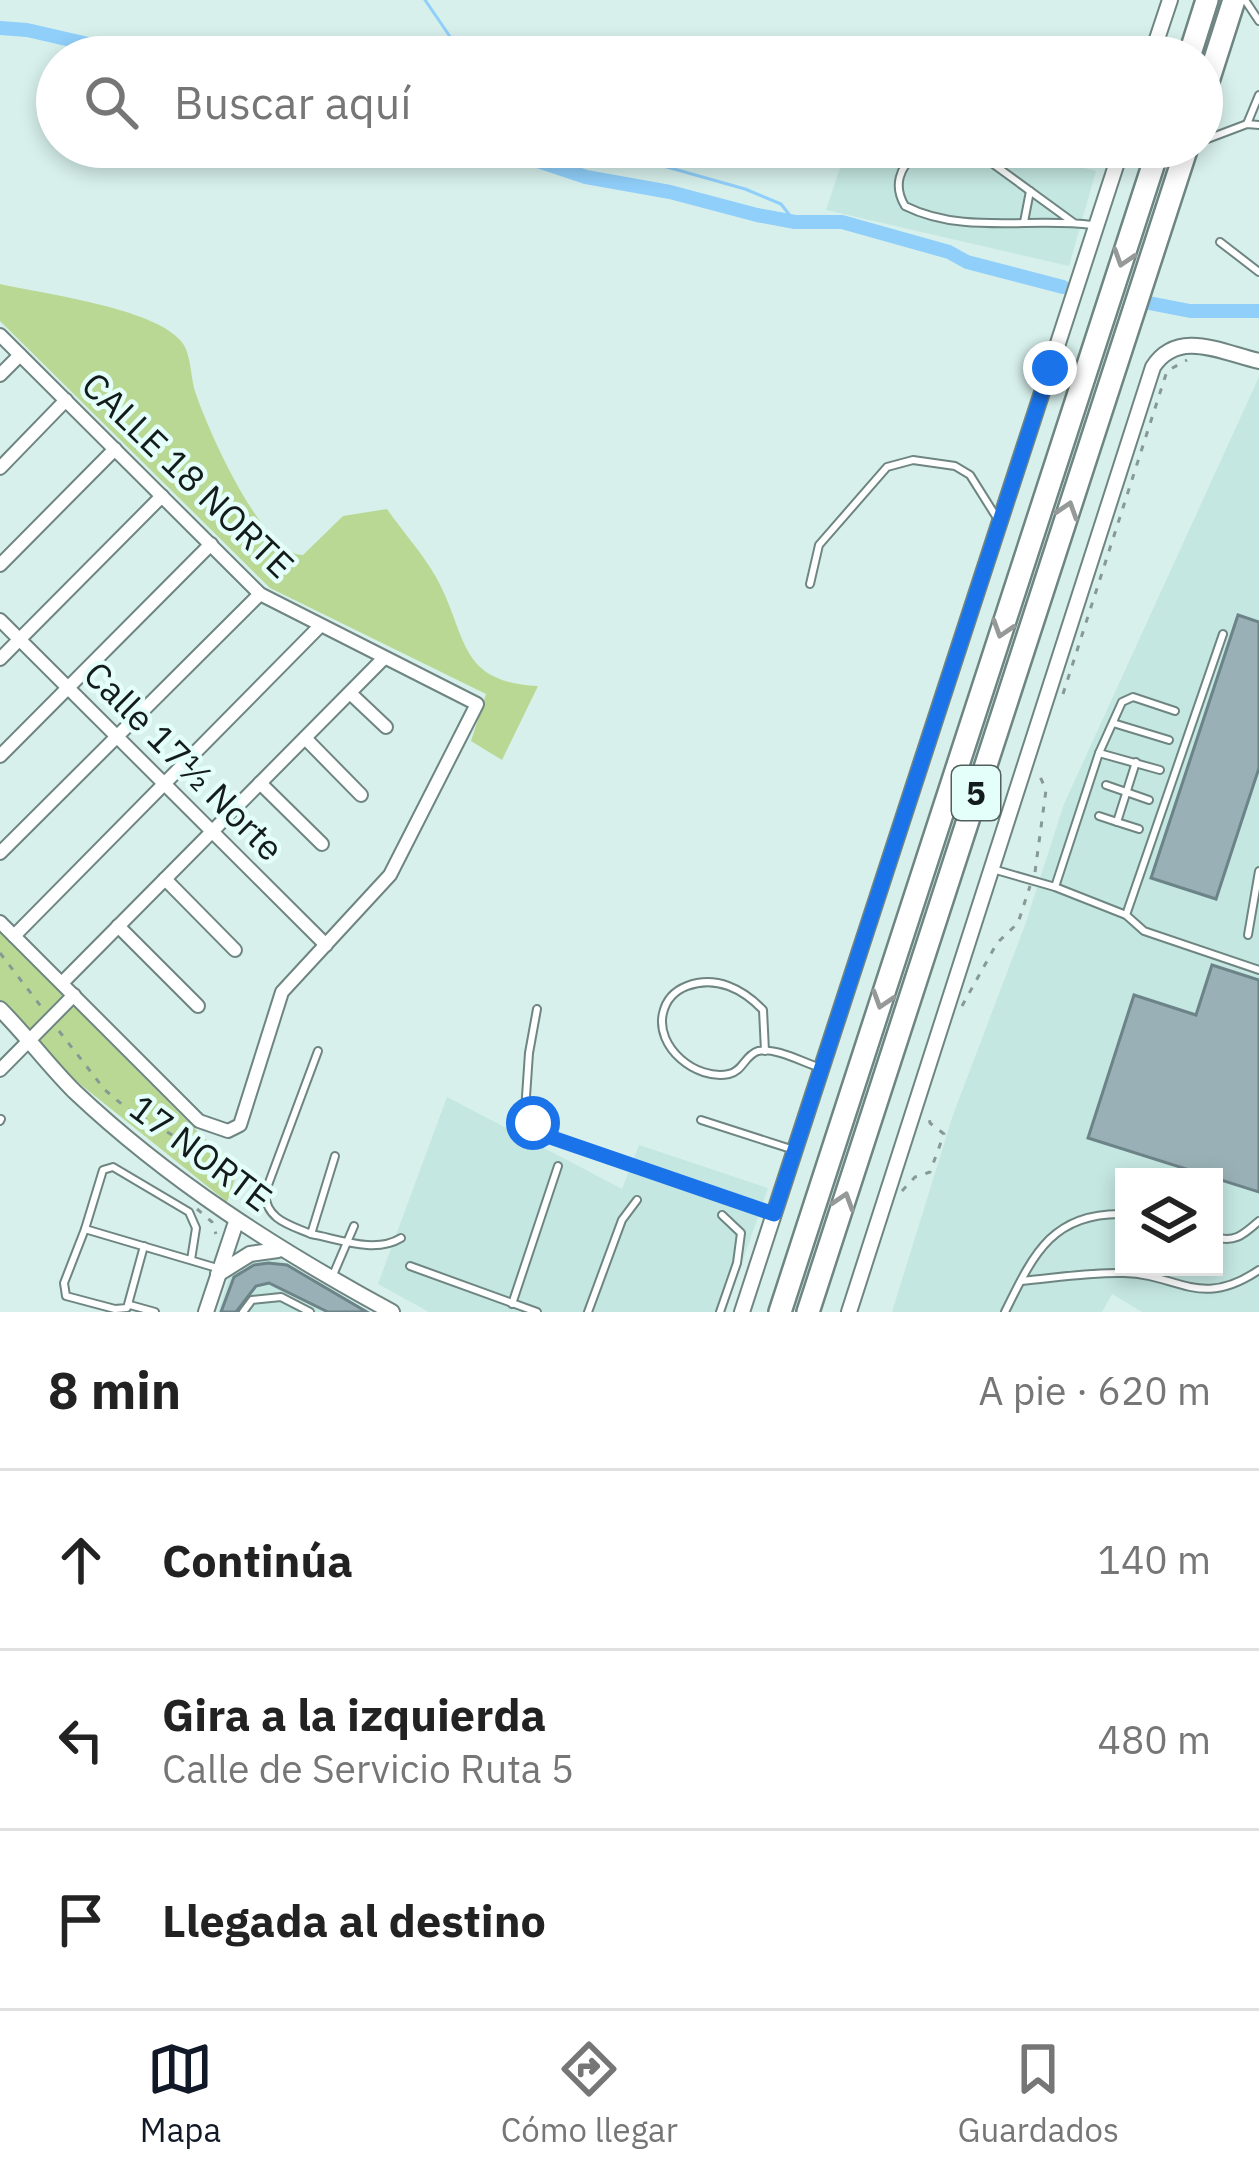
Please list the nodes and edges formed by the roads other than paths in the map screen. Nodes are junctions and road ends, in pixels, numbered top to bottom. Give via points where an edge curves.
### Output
1 (1170, 0) edge
2 (1207, 0) edge
3 (1234, 0) edge
4 (1244, 0) edge
5 (1259, 21) edge
6 (1158, 36) edge
7 (1196, 36) edge
8 (1222, 36) edge
9 (1259, 94) edge
10 (1247, 124) junction
11 (1259, 125) edge
12 (1223, 133) edge
13 (904, 168) edge
14 (999, 168) edge
15 (1114, 168) edge
16 (1152, 168) edge
17 (1180, 168) edge
18 (1030, 190) junction
19 (1074, 223) junction
20 (1024, 224) junction
21 (1096, 225) junction
22 (1220, 242) dead end
23 (1259, 272) edge
24 (0, 334) edge
25 (20, 355) junction
26 (1259, 361) edge
27 (0, 375) edge
28 (66, 400) junction
29 (115, 449) junction
30 (0, 468) edge
31 (162, 496) junction
32 (1000, 519) junction
33 (211, 544) junction
34 (0, 565) edge
35 (810, 584) dead end
36 (260, 594) junction
37 (0, 620) edge
38 (320, 626) junction
39 (1223, 634) dead end
40 (19, 640) junction
41 (384, 658) junction
42 (0, 659) edge
43 (68, 688) junction
44 (350, 693) junction
45 (1175, 710) dead end
46 (1112, 723) junction
47 (386, 727) dead end
48 (116, 736) junction
49 (305, 737) junction
50 (1169, 740) dead end
51 (1100, 753) junction
52 (0, 756) edge
53 (1136, 762) junction
54 (1160, 770) dead end
55 (260, 783) junction
56 (165, 784) junction
57 (1106, 785) dead end
58 (1126, 792) junction
59 (361, 795) dead end
60 (1149, 800) dead end
61 (1099, 816) dead end
62 (1117, 822) junction
63 (1139, 829) dead end
64 (212, 831) junction
65 (322, 844) dead end
66 (0, 853) edge
67 (989, 868) junction
68 (1259, 871) edge
69 (165, 879) junction
70 (1055, 886) junction
71 (1126, 915) junction
72 (0, 922) edge
73 (118, 926) junction
74 (14, 935) junction
75 (1248, 935) dead end
76 (326, 945) junction
77 (235, 950) dead end
78 (1259, 970) edge
79 (62, 983) junction
80 (74, 995) junction
81 (198, 1006) dead end
82 (0, 1009) edge
83 (537, 1009) dead end
84 (31, 1039) junction
85 (318, 1051) dead end
86 (765, 1051) junction
87 (821, 1068) junction
88 (0, 1070) edge
89 (701, 1120) dead end
90 (795, 1150) junction
91 (335, 1156) dead end
92 (558, 1166) dead end
93 (637, 1200) dead end
94 (774, 1214) junction
95 (1115, 1214) edge
96 (722, 1215) dead end
97 (1259, 1221) edge
98 (236, 1222) junction
99 (354, 1226) dead end
100 (85, 1229) junction
101 (311, 1234) junction
102 (401, 1238) dead end
103 (1223, 1238) edge
104 (349, 1241) junction
105 (144, 1246) junction
106 (283, 1250) junction
107 (191, 1260) junction
108 (410, 1265) dead end
109 (1259, 1270) edge
110 (219, 1271) junction
111 (332, 1278) junction
112 (1021, 1281) junction
113 (512, 1304) junction
114 (130, 1305) junction
115 (301, 1310) edge
116 (155, 1312) edge
117 (206, 1312) edge
118 (243, 1312) edge
119 (310, 1312) edge
120 (392, 1312) edge
121 (537, 1312) edge
122 (588, 1312) edge
123 (720, 1312) edge
124 (742, 1312) edge
125 (780, 1312) edge
126 (808, 1312) edge
127 (849, 1312) edge
128 (1005, 1312) edge

1 - 6 street
2 - 7 highway
3 - 8 highway
4 - 5 lane
9 - 10 lane
10 - 11 lane
10 - 12 lane
13 - 20 lane via 901,200 912,210
14 - 18 lane
15 - 21 street
16 -> 125 highway, 5
126 -> 17 highway, 5
18 - 19 lane
18 - 20 lane
19 - 20 lane
19 - 21 lane
21 - 32 street
22 - 23 lane
24 - 25 street, CALLE 18 NORTE
25 - 27 street
25 - 28 street, CALLE 18 NORTE
26 - 67 street via 1195,345 1172,348 1153,367
28 - 29 street, CALLE 18 NORTE
28 - 30 street
29 - 31 street, CALLE 18 NORTE
29 - 34 street
31 - 33 street, CALLE 18 NORTE
31 - 40 street
32 - 35 lane via 955,466 913,460 887,467 819,545
32 - 87 street
33 - 36 street, CALLE 18 NORTE
33 - 43 street
36 - 38 street, CALLE 18 NORTE
36 - 48 street
37 - 40 street, Calle 17½ Norte
38 - 41 street, CALLE 18 NORTE
38 - 56 street
39 - 71 lane
40 - 42 street
40 - 43 street, Calle 17½ Norte
41 - 44 street
41 - 76 street, CALLE 18 NORTE via 477,704 390,875
43 - 48 street, Calle 17½ Norte
43 - 52 street
44 - 47 street
44 - 49 street
45 - 46 lane via 1128,698
46 - 50 lane
46 - 51 lane
48 - 56 street, Calle 17½ Norte
48 - 66 street
49 - 55 street
49 - 59 street
51 - 53 lane
51 - 70 lane
53 - 54 lane
53 - 58 lane
55 - 64 street
55 - 65 street
56 - 64 street, Calle 17½ Norte
56 - 74 street
57 - 58 lane
58 - 60 lane
58 - 62 lane
61 - 62 lane
62 - 63 lane
64 - 69 street
64 - 76 street, Calle 17½ Norte
67 - 70 lane
67 - 127 street
68 - 75 lane
69 - 73 street
69 - 77 street
70 - 71 lane
71 - 78 lane via 1144,932
72 - 74 street
73 - 79 street
73 - 81 street
74 - 79 street
76 - 80 street via 278,1000 240,1125 228,1131 199,1121
79 - 80 street
80 - 84 street
82 - 84 street, 17 NORTE
83 - 94 lane via 525,1111 550,1137
84 - 88 street
84 - 98 street, 17 NORTE via 75,1092
85 - 101 lane via 266,1193 274,1217
86 - 86 lane via 726,1075 686,1064 666,1040 664,1007 688,986 733,988 764,1010
86 - 87 lane
87 - 90 street
89 - 90 lane
90 - 94 street
91 - 101 lane
92 - 113 lane
93 - 122 lane
94 - 124 street
95 - 112 lane via 1072,1222 1048,1239
96 - 123 lane via 742,1233
97 - 103 lane via 1238,1239
98 - 106 street, 17 NORTE
98 - 110 street
99 - 104 lane
100 - 105 lane
100 - 107 lane via 103,1170 113,1167 189,1212 196,1228
100 - 114 lane via 65,1296 115,1309
101 - 104 lane
102 - 104 lane via 378,1246
104 - 111 lane
105 - 107 lane
105 - 114 lane
106 - 110 street via 250,1254
106 - 111 street, 17 NORTE
107 - 110 lane
108 - 113 lane
109 - 112 lane via 1205,1288 1132,1273
110 - 117 street
111 - 120 street, 17 NORTE
112 - 128 lane
113 - 121 lane
114 - 116 lane
115 - 118 lane via 269,1295
115 - 119 lane

